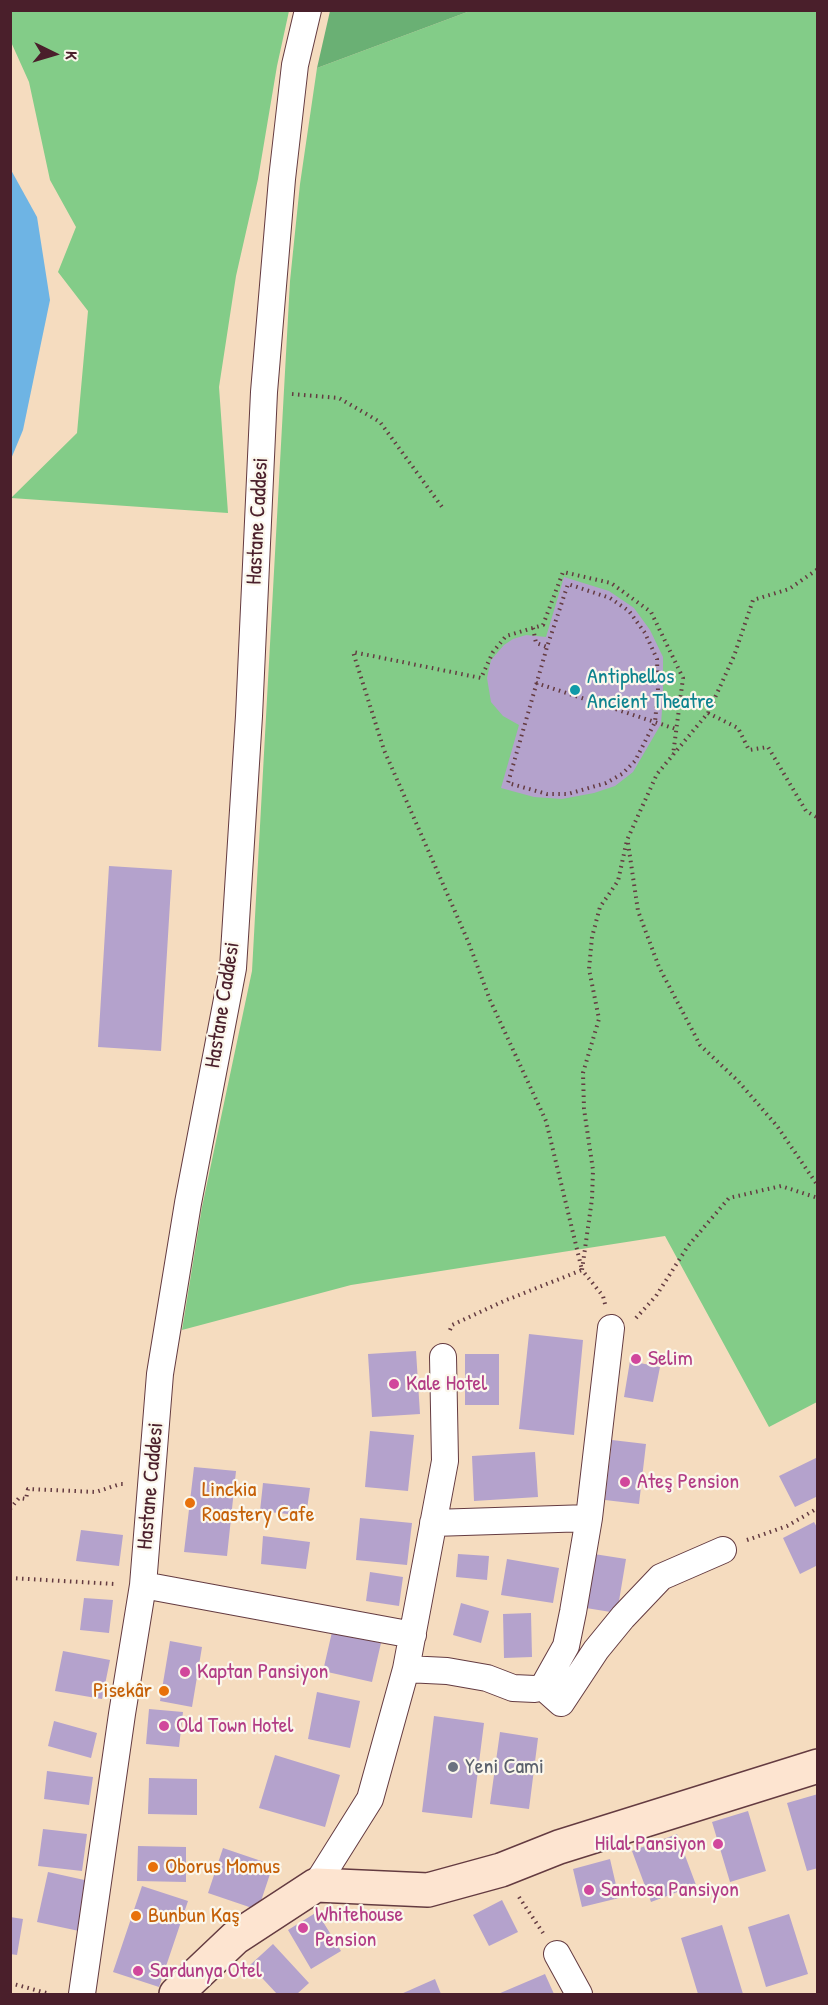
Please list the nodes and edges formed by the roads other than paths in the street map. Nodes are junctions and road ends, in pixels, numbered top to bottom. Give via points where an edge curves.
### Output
1 (308, 10) edge
2 (611, 1328) road end
3 (443, 1357) dead end
4 (589, 1518) junction
5 (433, 1523) junction
6 (723, 1550) road end
7 (143, 1585) junction
8 (413, 1635) junction
9 (406, 1669) junction
10 (543, 1687) junction
11 (818, 1766) edge
12 (316, 1885) junction
13 (557, 1953) road end
14 (82, 1995) edge
15 (176, 1995) edge
16 (579, 1995) edge

1 - 7 street, Hastane Caddesi via 294,65 264,392 233,968 160,1374
2 - 4 street
3 - 5 street via 445,1461
4 - 5 street
4 - 10 street via 566,1646
5 - 8 street
6 - 10 street via 661,1577 596,1650 561,1703
7 - 8 street
7 - 14 street, Hastane Caddesi
8 - 9 street
9 - 10 street via 487,1678 513,1688
9 - 12 street via 370,1799
11 - 12 main road via 559,1847 501,1870 428,1890
12 - 15 main road via 235,1938
13 - 16 street

